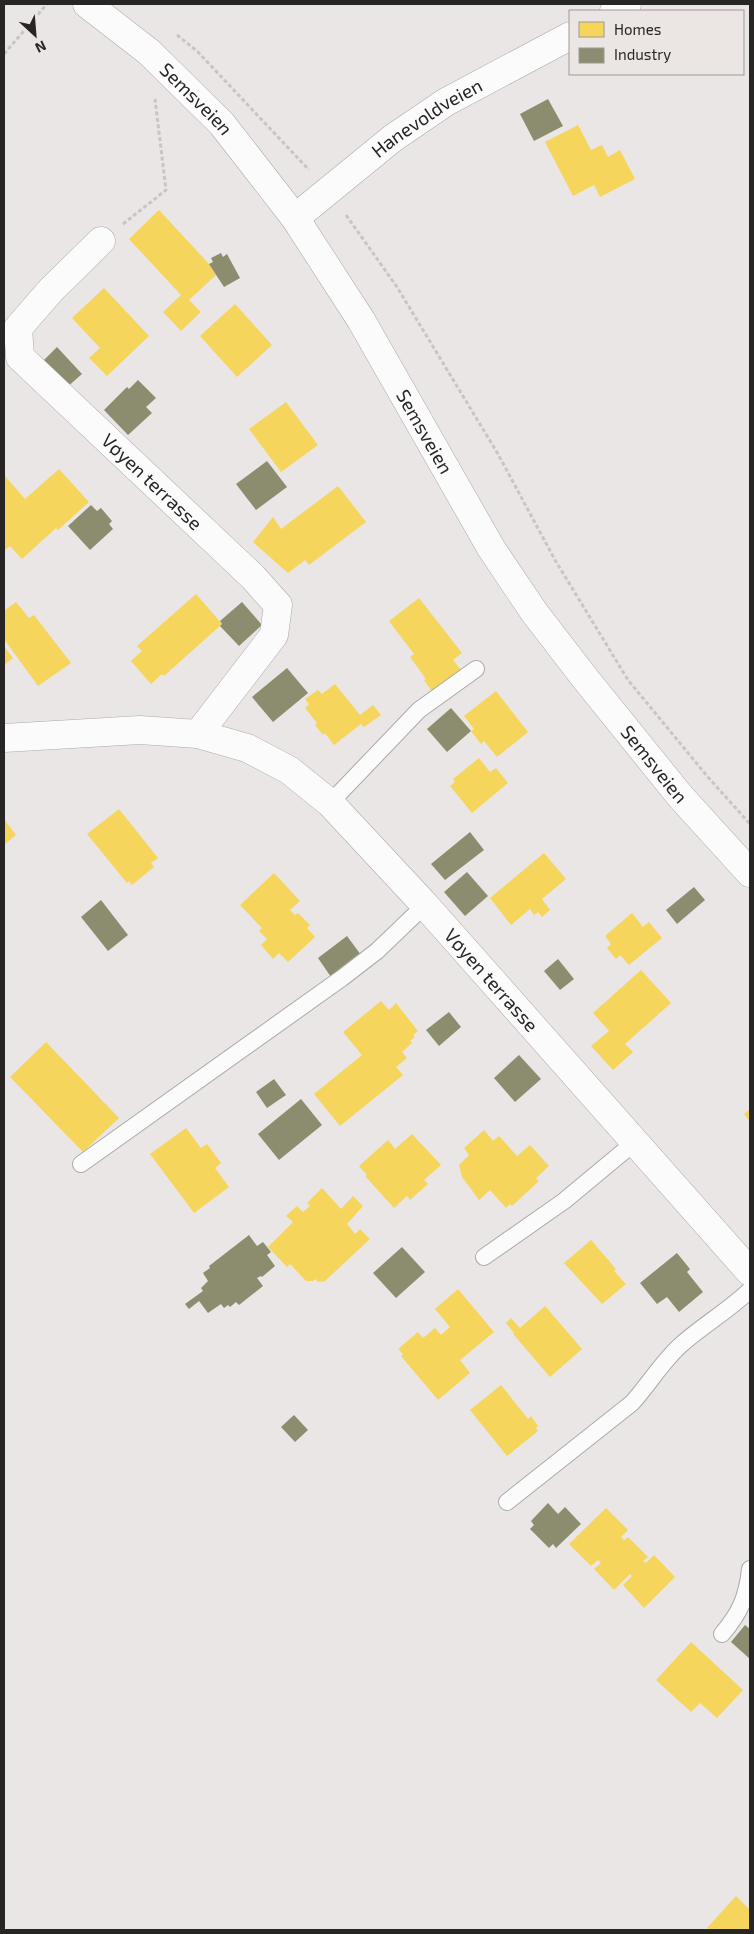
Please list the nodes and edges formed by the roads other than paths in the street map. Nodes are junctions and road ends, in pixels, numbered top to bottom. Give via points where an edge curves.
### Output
1 (87, 4) edge
2 (627, 4) edge
3 (616, 10) edge
4 (569, 37) edge
5 (295, 218) junction
6 (101, 241) road end
7 (476, 669) dead end
8 (198, 734) junction
9 (4, 738) edge
10 (330, 803) junction
11 (750, 872) edge
12 (425, 905) junction
13 (636, 1142) junction
14 (82, 1164) dead end
15 (484, 1257) dead end
16 (750, 1272) edge
17 (750, 1290) edge
18 (507, 1502) dead end
19 (750, 1569) edge
20 (722, 1634) dead end

1 - 5 street, Semsveien via 149,52 222,124
2 - 3 street
4 - 5 street, Hanevoldveien via 446,102 393,138
5 - 11 street, Semsveien via 361,320 491,548 534,612 680,796
6 - 8 street, Vøyen terrasse via 18,328 20,357 253,577 278,606 274,635
7 - 10 lane via 419,710
8 - 9 street, Vøyen terrasse via 140,730
8 - 10 street, Vøyen terrasse via 247,748 289,770
10 - 12 street, Vøyen terrasse
12 - 13 street, Vøyen terrasse
12 - 14 lane via 342,978
13 - 15 lane via 564,1201
13 - 16 street, Vøyen terrasse
17 - 18 lane via 682,1344 632,1402
19 - 20 lane via 745,1598 736,1617

